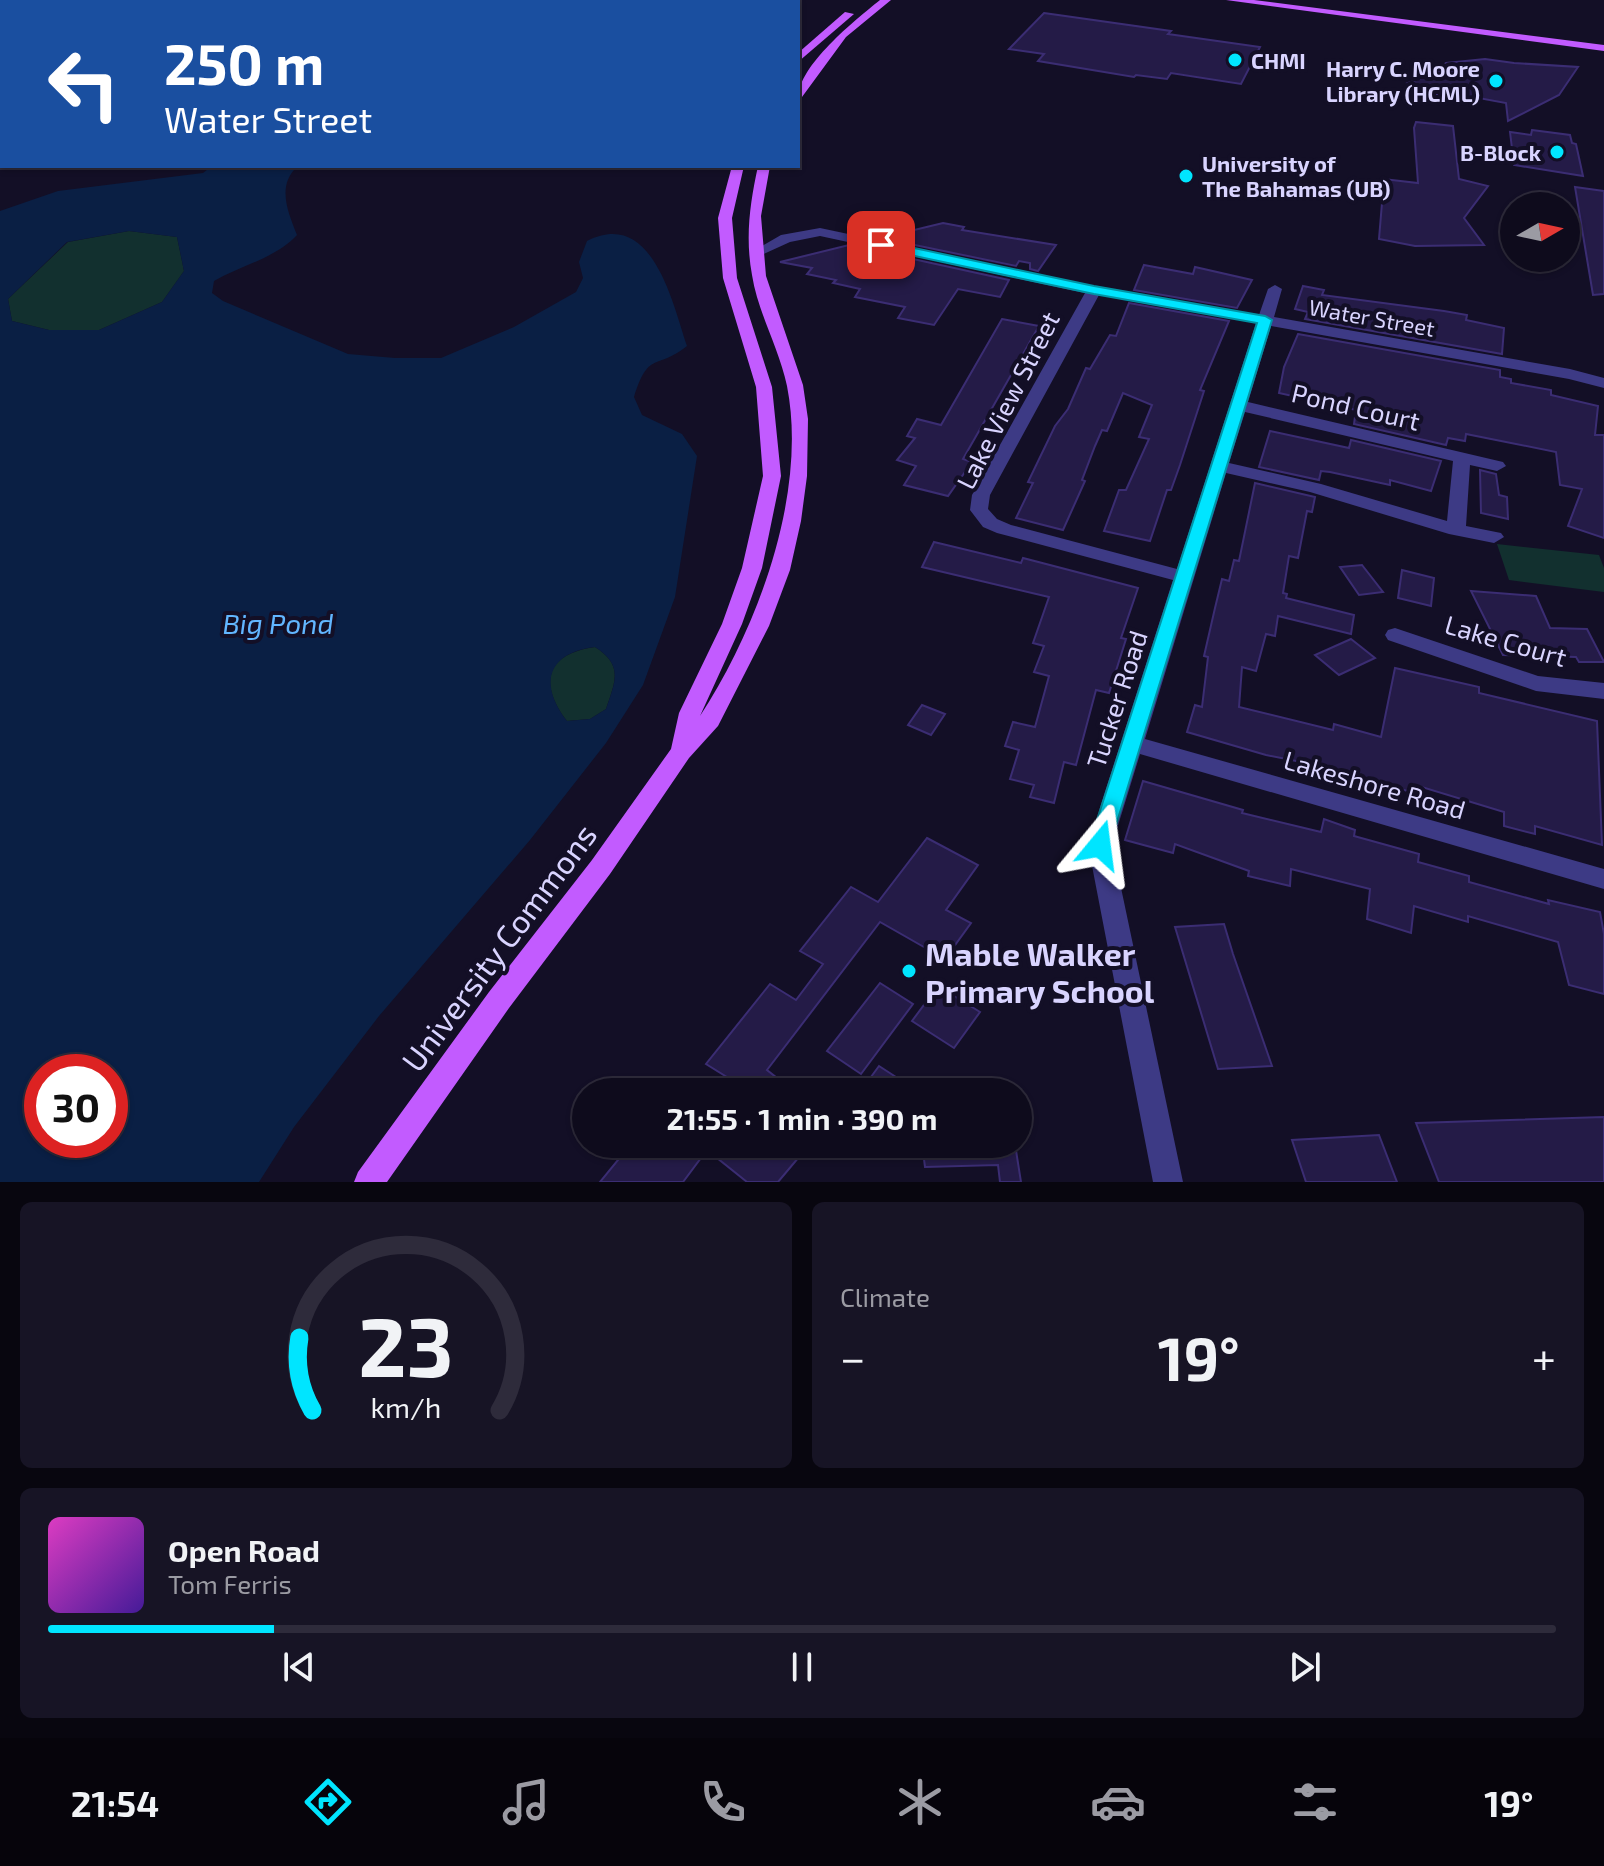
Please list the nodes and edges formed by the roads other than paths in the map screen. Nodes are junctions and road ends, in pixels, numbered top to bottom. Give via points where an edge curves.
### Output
1 (868, 0) edge
2 (886, 0) edge
3 (1231, 0) edge
4 (1604, 48) edge
5 (800, 57) edge
6 (801, 83) edge
7 (738, 168) edge
8 (764, 168) edge
9 (757, 253) junction
10 (1275, 289) dead end
11 (1094, 290) junction
12 (1265, 320) junction
13 (1604, 383) edge
14 (1238, 405) junction
15 (1462, 458) junction
16 (1220, 466) junction
17 (1497, 466) dead end
18 (1456, 530) junction
19 (1494, 537) dead end
20 (1185, 577) junction
21 (1395, 635) dead end
22 (1604, 691) edge
23 (1130, 743) junction
24 (681, 752) junction
25 (1604, 879) edge
26 (369, 1182) edge
27 (1168, 1182) edge

1 - 5 main road
2 - 6 main road via 842,35
3 - 4 main road
7 - 24 main road, University Commons via 725,218 730,278 764,387 772,476 752,568 690,713
8 - 9 main road, University Commons via 754,216
9 - 11 street, Water Street via 786,238 820,232
9 - 24 main road, University Commons via 759,276 795,385 798,476 792,521 780,570 730,687
10 - 12 street, Tucker Road
11 - 12 street, Water Street
11 - 20 street, Lake View Street via 981,495 979,510 1004,529
12 - 13 street, Water Street
12 - 14 street, Tucker Road
14 - 15 street, Pond Court
14 - 16 street, Tucker Road
15 - 17 street, Pond Court
15 - 18 street
16 - 18 street
16 - 20 street, Tucker Road
18 - 19 street
20 - 23 street, Tucker Road
21 - 22 street, Lake Court via 1536,683
23 - 25 street, Lakeshore Road
23 - 27 street, Tucker Road via 1100,845
24 - 26 main road, University Commons

